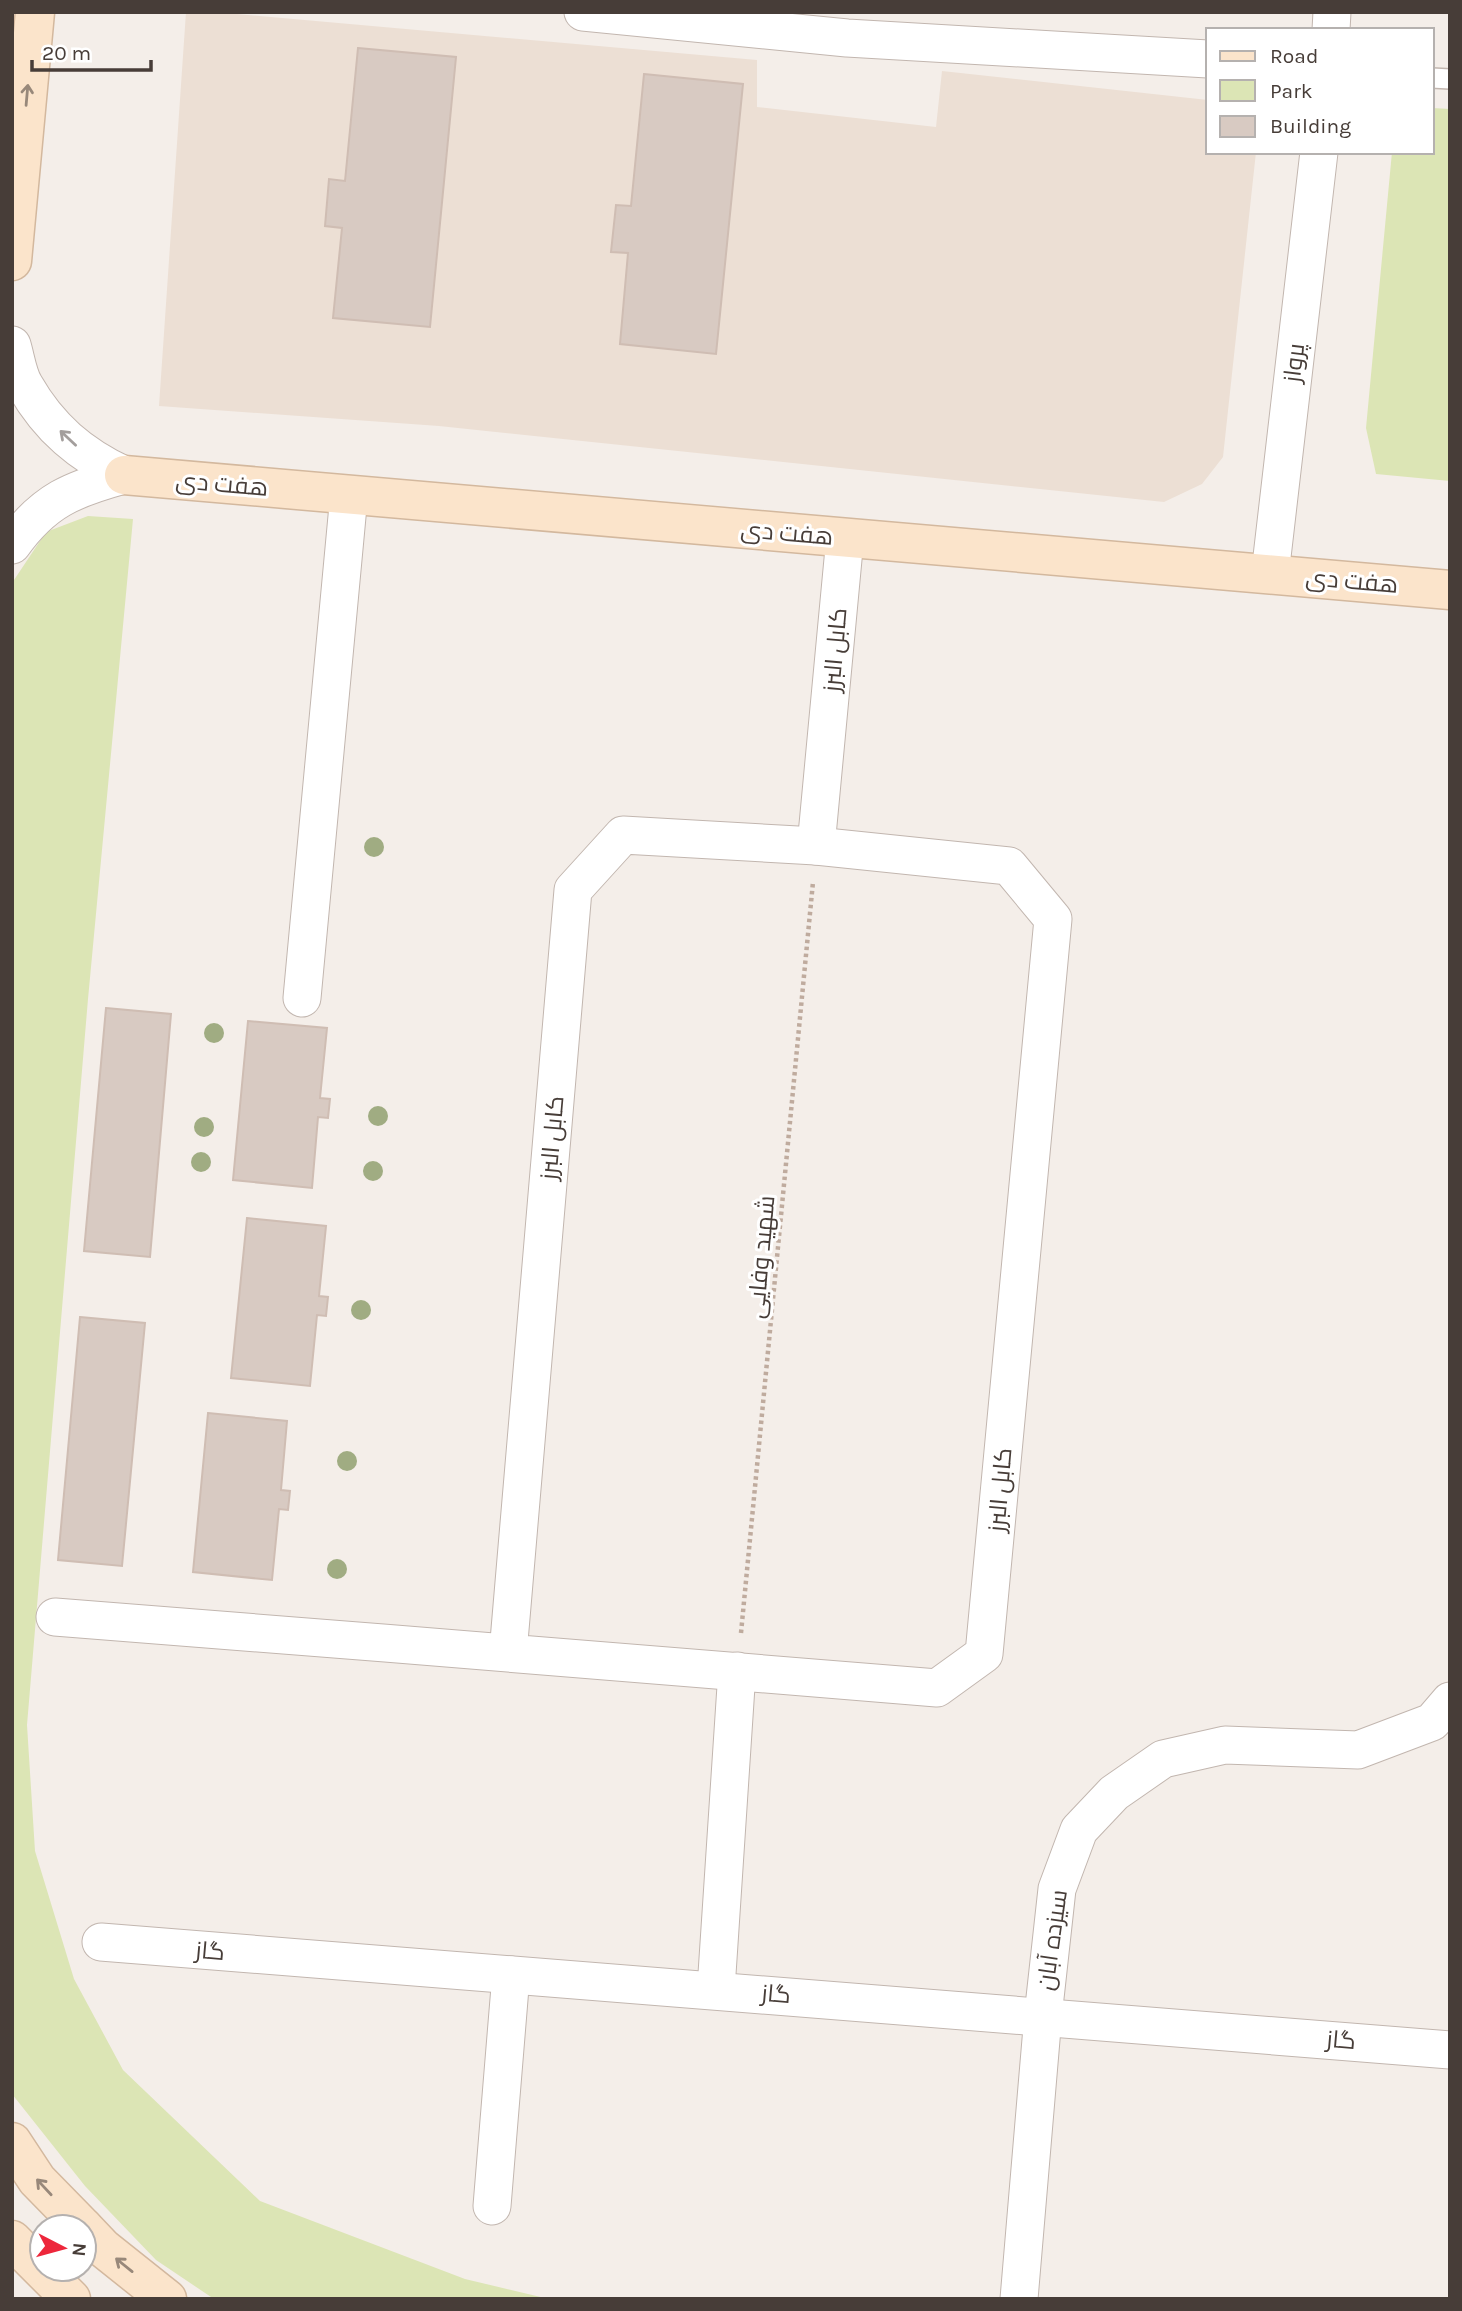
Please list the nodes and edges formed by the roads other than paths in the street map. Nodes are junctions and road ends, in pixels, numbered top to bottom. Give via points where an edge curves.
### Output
1 (35, 12) edge
2 (583, 12) edge
3 (849, 25) edge
4 (1206, 60) edge
5 (1319, 154) edge
6 (12, 261) edge
7 (12, 345) edge
8 (124, 475) junction
9 (349, 495) junction
10 (845, 538) junction
11 (12, 545) edge
12 (1270, 574) junction
13 (1450, 590) edge
14 (816, 846) junction
15 (302, 998) dead end
16 (55, 1617) dead end
17 (508, 1653) junction
18 (737, 1671) junction
19 (1450, 1701) edge
20 (101, 1942) dead end
21 (511, 1975) junction
22 (716, 1989) junction
23 (1043, 2016) junction
24 (1450, 2050) edge
25 (12, 2142) edge
26 (492, 2206) dead end
27 (69, 2213) edge
28 (12, 2240) edge
29 (98, 2243) edge
30 (71, 2299) edge
31 (167, 2299) edge
32 (1020, 2299) edge

6 -> 1 street
2 - 3 street
3 - 4 street
5 - 12 street, پرواز
8 -> 7 street via 89,458 54,426 23,384
8 - 9 street, هفت دی
8 - 11 street via 50,502
9 - 10 street, هفت دی
9 - 15 street
10 - 12 street, هفت دی
10 - 14 street, کابل البرز
12 - 13 street, هفت دی
14 - 17 street, کابل البرز via 623,835 573,890
14 - 18 street, کابل البرز via 1009,866 1053,919 984,1654 937,1688
16 - 17 street
17 - 18 street
18 - 22 street
19 - 23 street, سیزده آبان via 1432,1722 1358,1750 1224,1745 1163,1759 1114,1793 1079,1830 1057,1889
20 - 21 street, گاز
21 - 22 street, گاز
21 - 26 street
22 - 23 street, گاز
23 - 24 street, گاز
23 - 32 street, سیزده آبان
27 -> 25 street via 37,2180
28 - 30 street
31 -> 29 street

